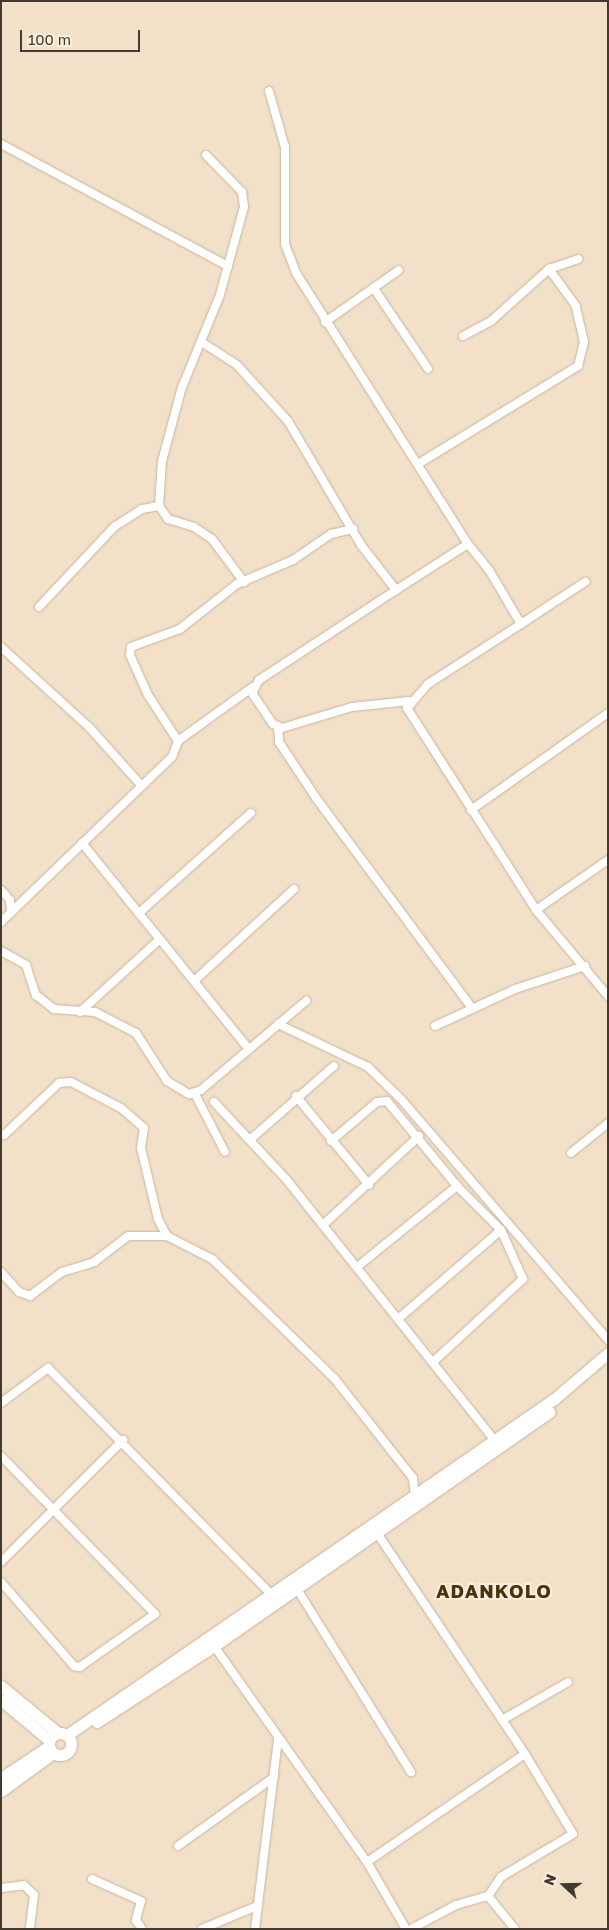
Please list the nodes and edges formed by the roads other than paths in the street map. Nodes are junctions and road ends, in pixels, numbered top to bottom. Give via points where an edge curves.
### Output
1 (269, 91) dead end
2 (1, 144) edge
3 (206, 155) dead end
4 (578, 259) dead end
5 (228, 266) junction
6 (399, 270) dead end
7 (549, 270) junction
8 (375, 290) junction
9 (325, 322) junction
10 (463, 336) dead end
11 (203, 343) junction
12 (428, 368) dead end
13 (418, 464) junction
14 (159, 506) junction
15 (353, 529) junction
16 (468, 544) junction
17 (244, 582) junction
18 (585, 582) dead end
19 (396, 590) junction
20 (39, 607) dead end
21 (521, 624) junction
22 (1, 647) edge
23 (253, 687) junction
24 (409, 701) junction
25 (608, 713) edge
26 (278, 726) junction
27 (178, 741) junction
28 (140, 784) junction
29 (471, 810) junction
30 (252, 812) dead end
31 (82, 843) junction
32 (608, 860) edge
33 (294, 889) dead end
34 (1, 890) edge
35 (536, 910) junction
36 (11, 912) junction
37 (140, 912) junction
38 (1, 922) edge
39 (160, 939) junction
40 (1, 951) edge
41 (585, 966) junction
42 (194, 981) junction
43 (608, 996) edge
44 (306, 1001) dead end
45 (472, 1008) junction
46 (80, 1012) junction
47 (278, 1024) junction
48 (435, 1026) dead end
49 (248, 1048) junction
50 (334, 1066) dead end
51 (194, 1094) junction
52 (296, 1096) junction
53 (214, 1102) dead end
54 (608, 1123) edge
55 (4, 1135) dead end
56 (419, 1136) junction
57 (252, 1138) junction
58 (331, 1141) junction
59 (225, 1152) dead end
60 (570, 1153) dead end
61 (369, 1185) junction
62 (457, 1186) junction
63 (323, 1224) junction
64 (501, 1230) junction
65 (166, 1236) junction
66 (357, 1267) junction
67 (1, 1272) edge
68 (398, 1318) junction
69 (608, 1340) edge
70 (608, 1353) edge
71 (434, 1362) junction
72 (608, 1362) edge
73 (1, 1403) edge
74 (123, 1440) junction
75 (498, 1444) junction
76 (1, 1456) edge
77 (415, 1497) junction
78 (50, 1510) junction
79 (376, 1533) junction
80 (1, 1562) edge
81 (1, 1582) edge
82 (296, 1589) junction
83 (269, 1592) junction
84 (214, 1646) junction
85 (568, 1682) dead end
86 (1, 1686) edge
87 (1, 1700) edge
88 (502, 1720) junction
89 (278, 1738) junction
90 (58, 1741) junction
91 (525, 1754) junction
92 (411, 1772) dead end
93 (274, 1777) junction
94 (1, 1778) edge
95 (1, 1790) edge
96 (178, 1846) dead end
97 (367, 1862) junction
98 (92, 1879) dead end
99 (1, 1888) edge
100 (488, 1896) junction
101 (257, 1906) junction
102 (30, 1929) edge
103 (142, 1929) edge
104 (202, 1929) edge
105 (255, 1929) edge
106 (406, 1929) edge
107 (411, 1929) edge
108 (515, 1929) edge

1 - 9 street via 285,147 285,244
2 - 5 street
3 - 5 street via 242,192 244,207
4 - 7 street
5 - 11 street
6 - 8 street
7 - 10 street via 491,321
7 - 13 street via 576,306 584,342 578,366
8 - 9 street
8 - 12 street
9 - 13 street
11 - 14 street via 182,387 162,460
11 - 15 street via 237,365 288,421
13 - 16 street
14 - 17 street via 168,518 194,527 212,539
14 - 20 street via 142,509 114,527
15 - 17 street via 331,534 294,560
15 - 19 street
16 - 19 street
16 - 21 street via 489,570
17 - 27 street via 180,629 131,647 130,655 148,695
18 - 21 street
19 - 23 street
21 - 24 street via 428,684
22 - 28 street via 88,727
23 - 26 street via 252,697
23 - 27 street
24 - 26 street via 352,707
24 - 29 street via 407,708
25 - 29 street
26 - 45 street via 279,742 316,798
27 - 28 street via 172,757
28 - 31 street
29 - 35 street
30 - 37 street
31 - 36 street
31 - 37 street
32 - 35 street
33 - 42 street
34 - 36 street via 10,900
35 - 41 street
36 - 38 street
37 - 39 street
39 - 42 street
39 - 46 street
40 - 46 street via 26,965 36,995 54,1009
41 - 43 street
41 - 45 street
42 - 49 street
44 - 47 street
45 - 48 street
46 - 51 street via 95,1012 136,1033 167,1081 183,1094
47 - 49 street
47 - 69 street via 368,1067 401,1099
49 - 51 street
50 - 52 street
51 - 59 street
52 - 57 street
52 - 58 street
53 - 57 street
54 - 60 street
55 - 65 street via 59,1083 71,1082 122,1108 144,1128 141,1148 158,1219
56 - 58 street via 382,1100
56 - 61 street
56 - 62 street
57 - 63 street
58 - 61 street
61 - 63 street
62 - 64 street
62 - 66 street
63 - 66 street
64 - 68 street
64 - 71 street via 523,1279
65 - 67 street via 122,1238 94,1262 62,1272 30,1296 19,1292
65 - 77 street via 218,1263 310,1349 395,1452 413,1478
66 - 68 street
68 - 71 street
70 - 75 main road
71 - 75 street
72 - 75 main road
73 - 74 street via 48,1368
74 - 78 street
74 - 83 street
75 - 77 main road
75 - 79 main road
76 - 78 street
77 - 83 main road
78 - 80 street
78 - 81 street via 148,1601 155,1614 80,1667 74,1666
79 - 82 main road
79 - 88 street
82 - 84 main road
82 - 92 street
83 - 90 main road
84 - 89 street
84 - 90 main road
85 - 88 street
86 - 90 main road
87 - 90 main road
88 - 91 street
89 - 93 street
89 - 97 street
90 - 94 main road
90 - 95 main road
91 - 97 street
91 - 100 street via 573,1834 502,1877
93 - 96 street
93 - 101 street
97 - 106 street
98 - 103 street via 141,1901 136,1920
99 - 102 street via 24,1885 34,1895
100 - 107 street via 456,1904
100 - 108 street
101 - 104 street
101 - 105 street

